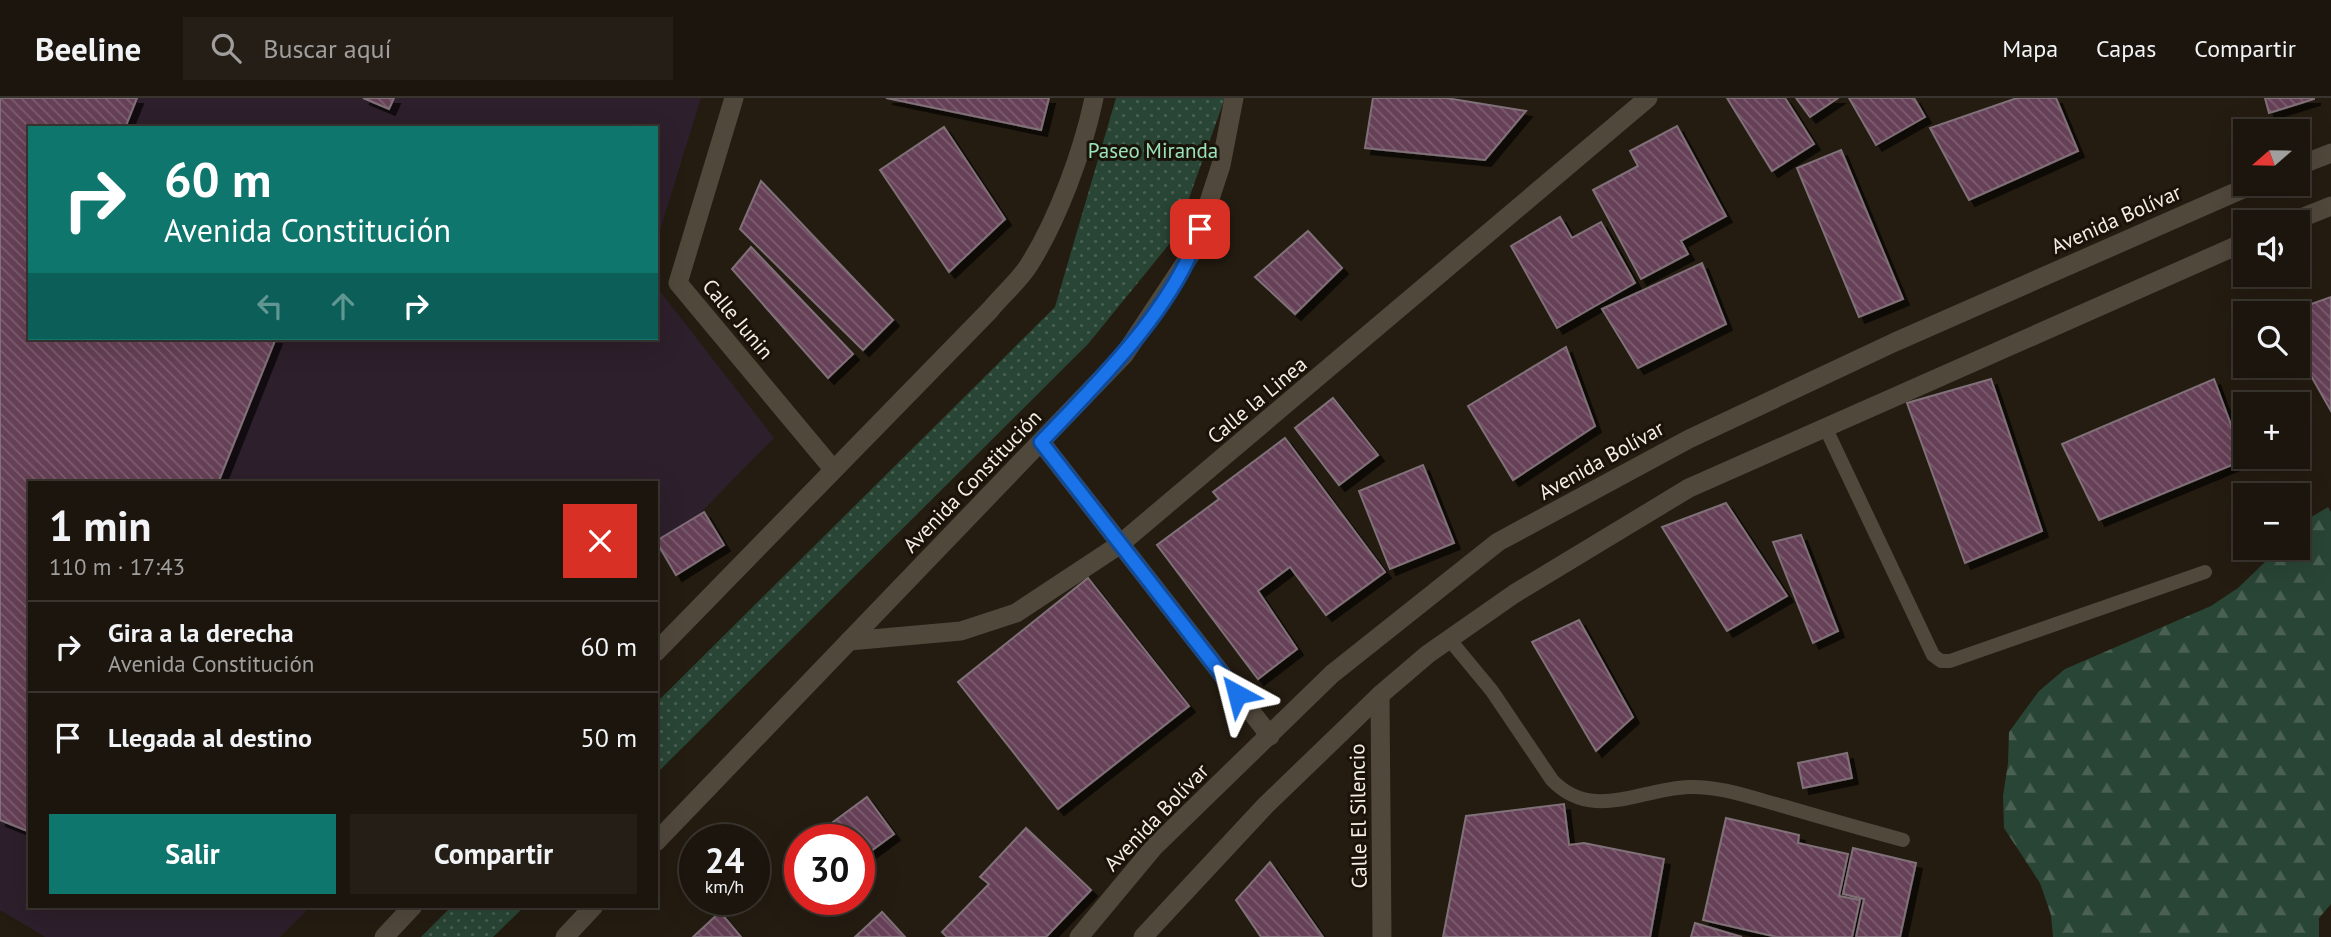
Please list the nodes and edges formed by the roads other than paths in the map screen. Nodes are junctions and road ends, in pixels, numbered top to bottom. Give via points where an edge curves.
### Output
1 (734, 98) edge
2 (1094, 98) edge
3 (1234, 98) edge
4 (1648, 98) edge
5 (2331, 153) edge
6 (2310, 161) edge
7 (2233, 193) edge
8 (2331, 206) edge
9 (2310, 214) edge
10 (2233, 247) edge
11 (1826, 429) junction
12 (1041, 442) junction
13 (833, 469) junction
14 (1119, 545) junction
15 (2206, 572) dead end
16 (1449, 639) junction
17 (849, 641) junction
18 (658, 650) edge
19 (1380, 695) junction
20 (1270, 736) junction
21 (658, 840) edge
22 (1903, 841) dead end
23 (411, 908) edge
24 (592, 908) edge
25 (384, 937) edge
26 (565, 937) edge
27 (1079, 937) edge
28 (1143, 937) edge
29 (1382, 937) edge

1 - 13 street, Calle Junin via 678,283
2 - 13 street via 1078,154 1028,266
3 - 12 street, Avenida Constitución via 1221,165 1193,251 1124,355
4 - 14 street, Calle la Linea
5 - 6 street
7 - 20 street, Avenida Bolívar via 1701,433 1498,542 1332,674
8 - 9 street
10 - 11 street via 1903,390
11 - 15 lane via 1933,656 1941,661 1950,662
11 - 16 street via 1689,488
12 - 14 street
12 - 17 street, Avenida Constitución
13 - 18 street
14 - 17 street, Calle la Linea via 1016,613 961,631
14 - 20 street
16 - 19 street
16 - 22 lane via 1492,691 1552,780 1578,800 1595,803 1678,788 1720,788
17 - 21 street, Avenida Constitución
19 - 28 street via 1265,806
19 - 29 street, Calle El Silencio
20 - 27 street, Avenida Bolívar via 1154,847
23 - 25 street
24 - 26 street

